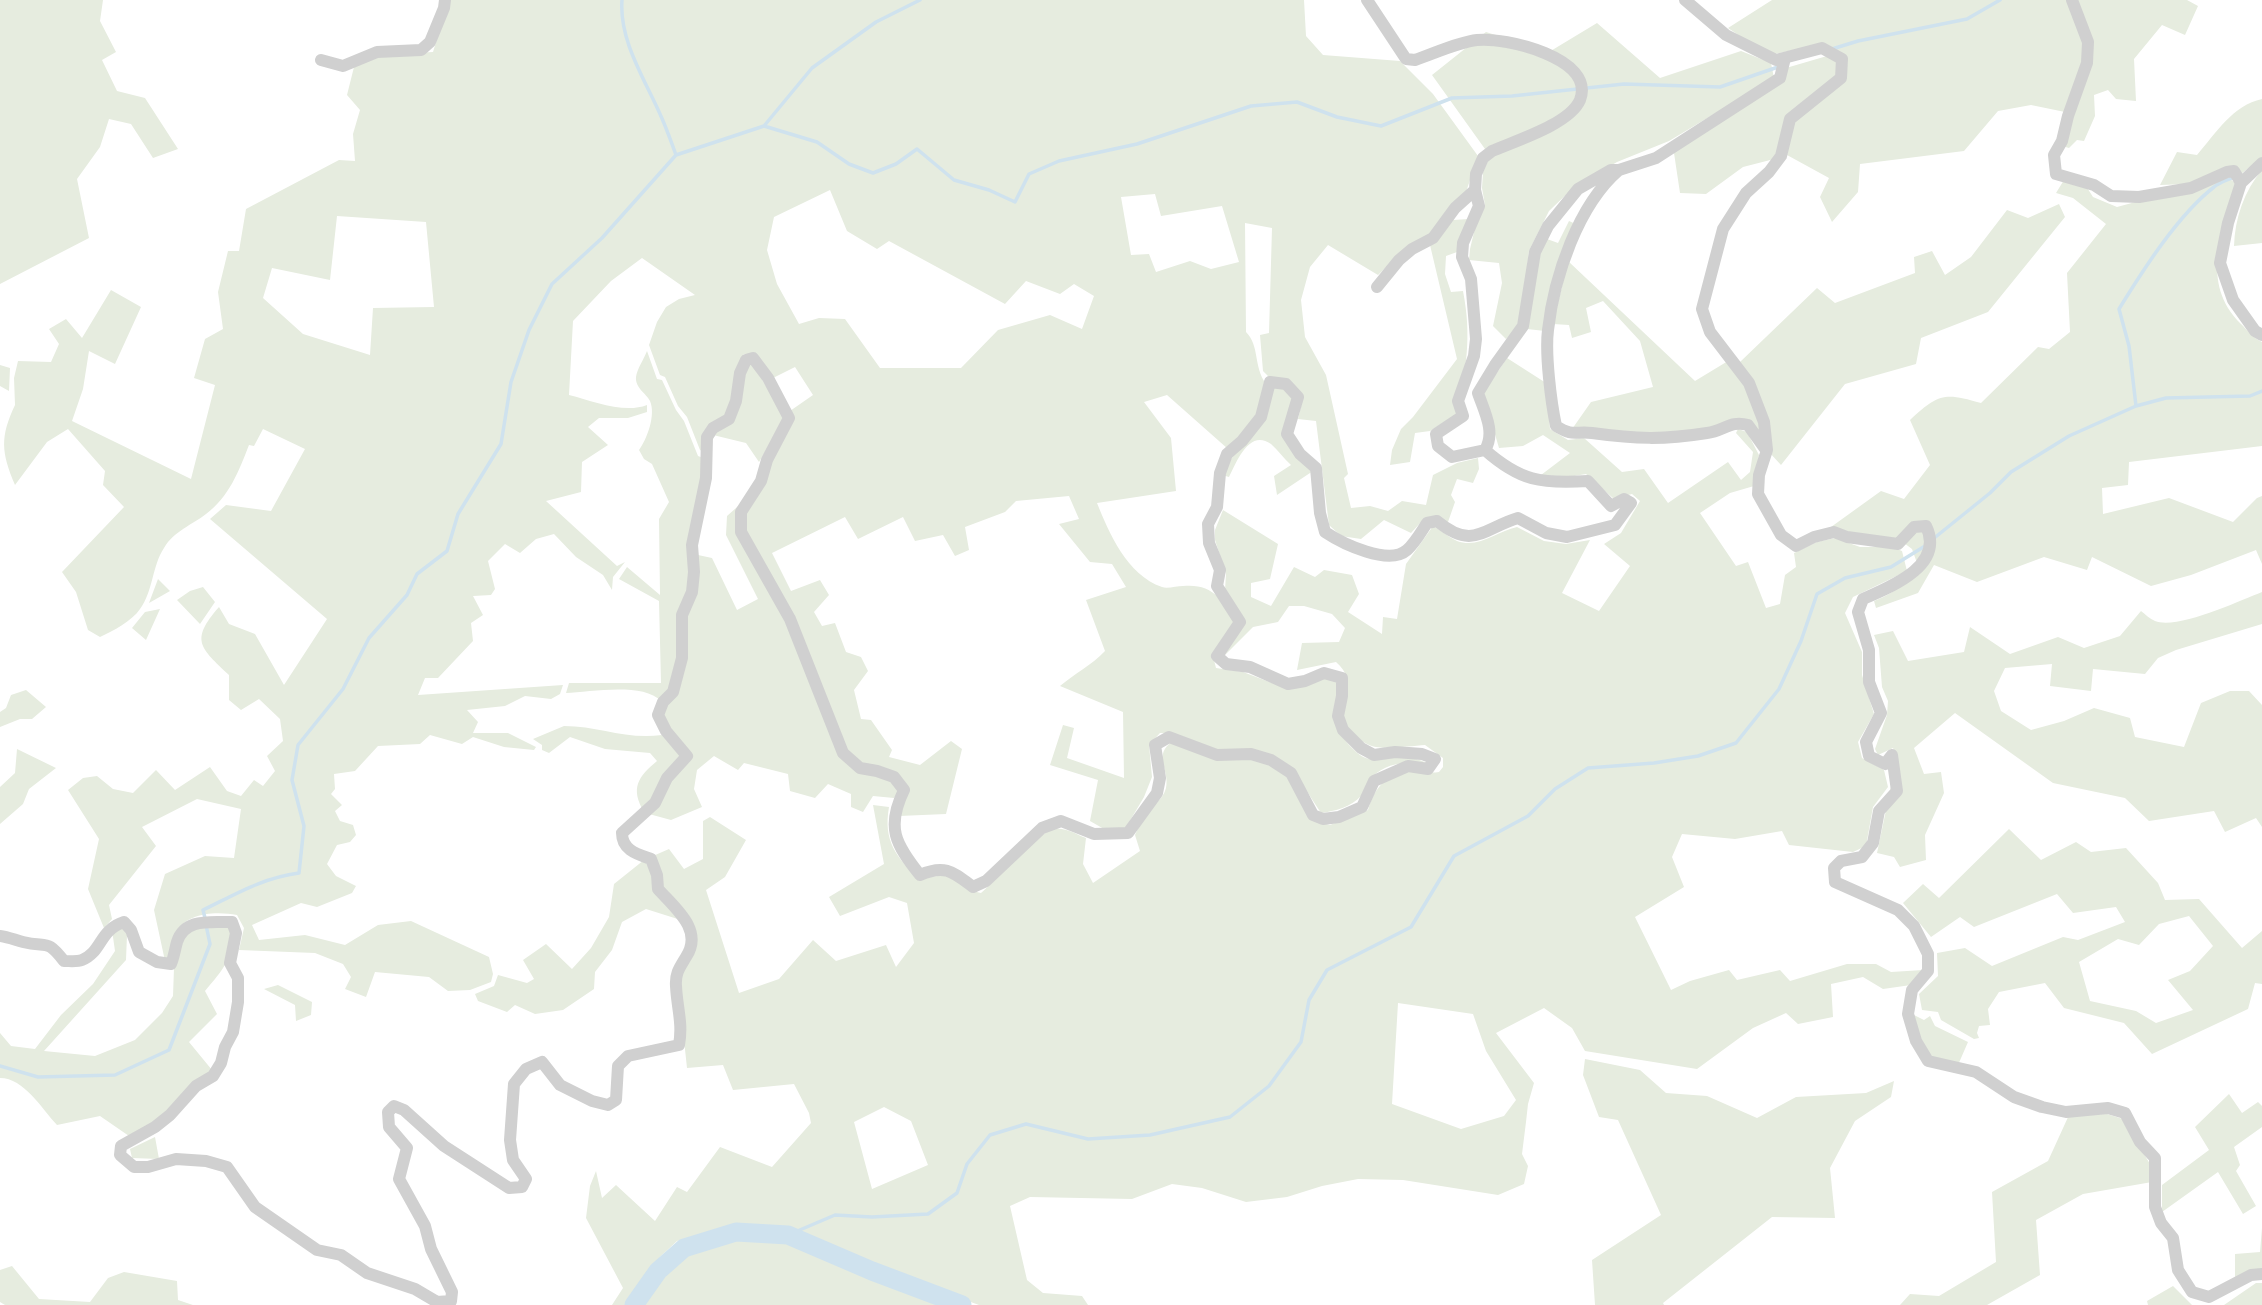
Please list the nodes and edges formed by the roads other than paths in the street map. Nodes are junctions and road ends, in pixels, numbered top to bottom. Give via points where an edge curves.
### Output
1 (445, 0) edge
2 (1367, 0) edge
3 (1685, 0) edge
4 (2072, 0) edge
5 (1785, 58) junction
6 (321, 60) dead end
7 (2262, 163) edge
8 (1619, 170) junction
9 (2241, 183) junction
10 (1475, 190) junction
11 (1377, 286) dead end
12 (2262, 335) edge
13 (1485, 450) junction
14 (1767, 450) junction
15 (0, 936) edge
16 (2262, 1274) edge

1 - 6 street via 430,42 421,50 377,52 343,66
2 - 10 street via 1406,59 1477,40 1513,44 1544,52 1572,68 1581,83 1580,101 1562,120 1483,158
3 - 5 street via 1726,35 1776,60
4 - 9 street via 2088,42 2087,63 2054,155 2056,174 2111,196 2139,197 2191,188 2234,171
5 - 8 street via 1780,78 1656,158
5 - 14 street via 1822,48 1842,59 1841,78 1790,119 1781,156 1746,193 1723,229 1702,309 1710,332 1749,383 1764,422
7 - 9 street
8 - 13 street via 1578,189 1548,226 1535,252 1523,326 1478,393 1489,425 1490,441
8 - 14 street via 1590,202 1565,257 1548,331 1556,426 1569,434 1661,440 1712,432 1737,422 1748,425
9 - 12 street via 2220,263 2233,300
10 - 11 street via 1433,238 1399,260
10 - 13 street via 1479,206 1462,257 1471,279 1474,356 1458,401 1462,416 1436,434 1438,446 1452,457
13 - 15 street via 1528,479 1588,481 1611,506 1624,499 1631,503 1615,525 1567,537 1546,533 1518,518 1470,537 1449,531 1437,521 1427,523 1406,552 1391,557 1369,552 1325,532 1316,468 1287,434 1298,397 1286,384 1270,382 1261,417 1227,454 1217,507 1208,524 1209,543 1220,570 1217,586 1240,622 1217,656 1226,664 1250,667 1288,684 1324,673 1342,678 1338,716 1343,730 1374,755 1395,752 1435,759 1428,769 1408,766 1374,780 1362,807 1323,819 1313,815 1291,774 1271,760 1251,754 1217,755 1169,737 1155,745 1160,778 1157,793 1128,833 1094,834 1061,821 1042,828 986,881 973,887 955,874 935,868 920,875 902,853 893,829 895,808 904,790 894,777 860,768 843,753 790,619 741,531 741,512 761,481 789,418 768,378 752,358 746,360 729,419 707,437 706,478 692,545 692,592 682,615 682,658 673,692 658,715 687,756 667,778 655,803 622,833 629,850 651,859 658,889 690,926 694,938 679,966 676,984 682,1028 679,1045 628,1056 618,1066 616,1100 608,1105 560,1085 542,1062 526,1069 514,1084 510,1140 513,1160 526,1179 522,1187 509,1188 444,1146 404,1110 394,1106 387,1112 389,1127 407,1148 399,1179 425,1226 452,1292 451,1301 437,1302 415,1289 367,1273 341,1255 317,1250 255,1207 226,1167 176,1159 134,1167 120,1155 121,1146 170,1115 221,1063 238,1002 238,978 230,963 236,933 232,922 191,925 178,939 171,964 139,953 124,922 111,926 81,960 64,961 46,943
14 - 16 street via 1758,494 1781,535 1796,546 1834,532 1898,544 1914,527 1926,526 1932,538 1930,554 1891,587 1863,599 1858,612 1869,650 1869,682 1881,713 1866,742 1869,756 1885,764 1892,755 1897,791 1879,811 1873,843 1863,856 1841,861 1834,868 1835,882 1898,910 1914,926 1928,954 1928,971 1912,990 1908,1014 1928,1061 1976,1072 2014,1097 2042,1108 2066,1112 2108,1108 2125,1113 2140,1142 2155,1158 2155,1207 2174,1238 2178,1270 2192,1292 2208,1297

